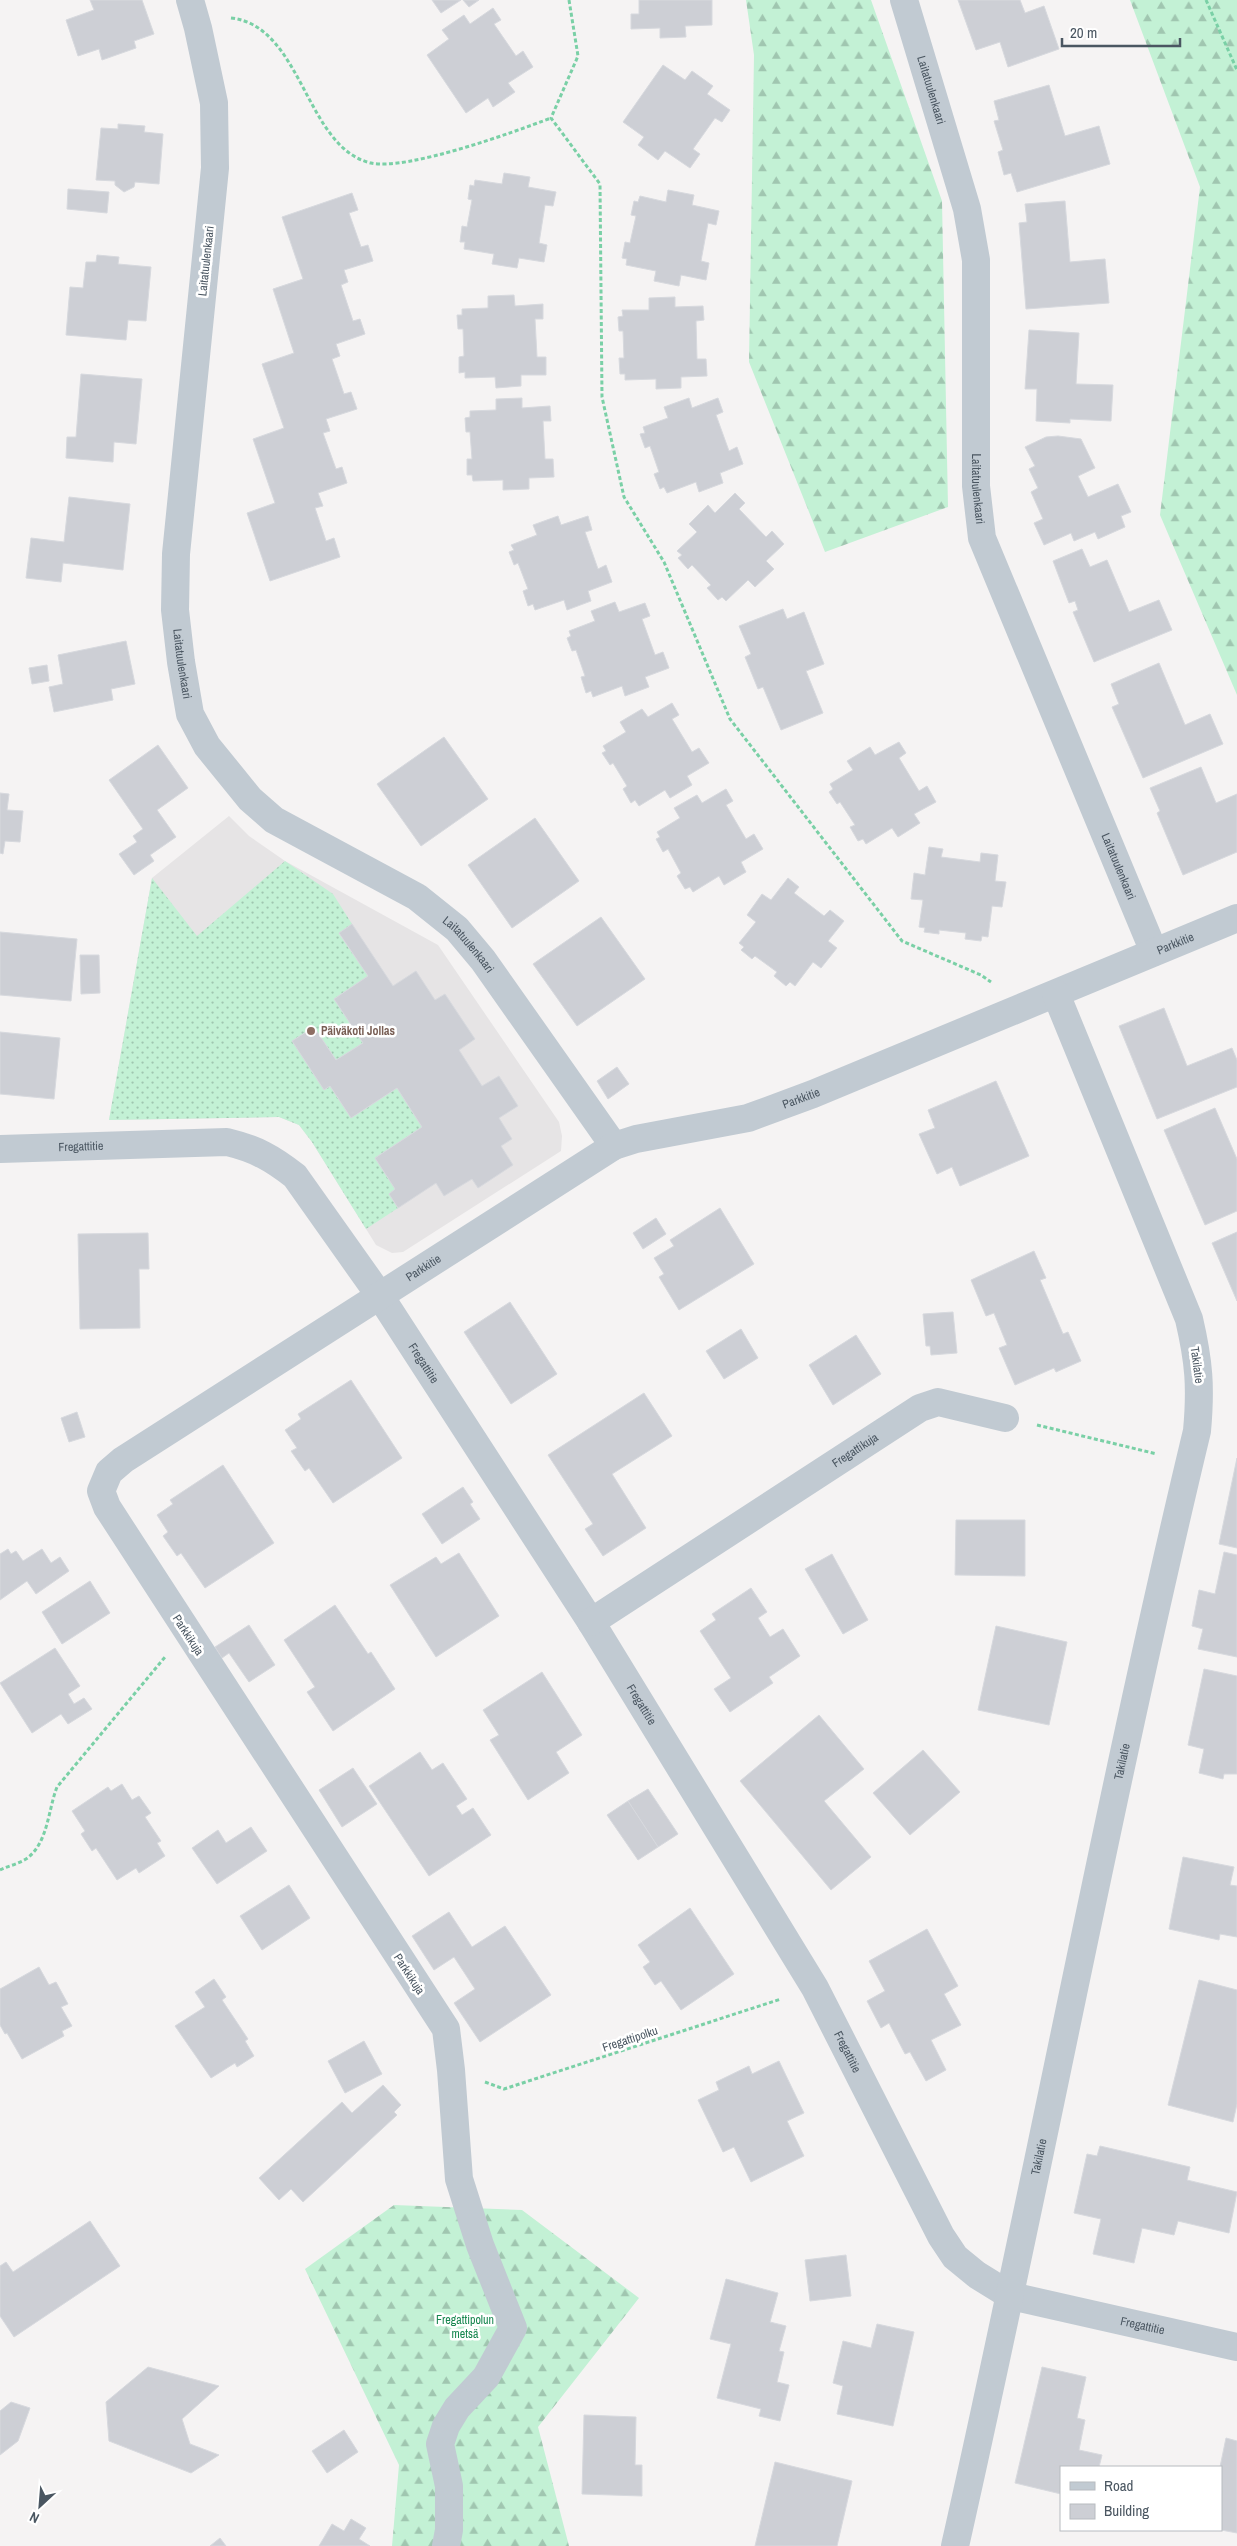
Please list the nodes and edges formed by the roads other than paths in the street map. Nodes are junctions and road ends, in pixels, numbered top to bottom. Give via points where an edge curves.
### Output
1 (904, 0) edge
2 (193, 10) edge
3 (1237, 918) edge
4 (1154, 952) junction
5 (1056, 994) junction
6 (614, 1146) junction
7 (0, 1149) edge
8 (380, 1296) junction
9 (1005, 1418) road end
10 (591, 1622) junction
11 (1011, 2296) junction
12 (1237, 2347) edge
13 (446, 2546) edge
14 (955, 2546) edge

1 - 4 street, Laitatuulenkaari via 967,209 976,260 976,486 982,538
2 - 6 street, Laitatuulenkaari via 214,103 215,168 176,554 174,610 190,714 207,746 229,774 274,820 416,897 457,929 483,960
3 - 4 street, Parkkitie
4 - 5 street, Parkkitie
5 - 6 street, Parkkitie via 748,1118
5 - 11 street, Takilatie via 1189,1319 1198,1357 1201,1392 1197,1431 1060,2047
6 - 8 street, Parkkitie
7 - 8 street, Fregattitie via 227,1142 253,1148 295,1176
8 - 10 street, Fregattitie
8 - 13 street, Parkkikuja via 122,1460 109,1472 101,1491 107,1507 186,1631 446,2029 459,2179 480,2245 513,2328 486,2377 457,2408 440,2444 449,2486
9 - 10 street, Fregattikuja via 938,1402 920,1408
10 - 11 street, Fregattitie via 815,1988 941,2236 955,2257
11 - 12 street, Fregattitie
11 - 14 street, Takilatie

